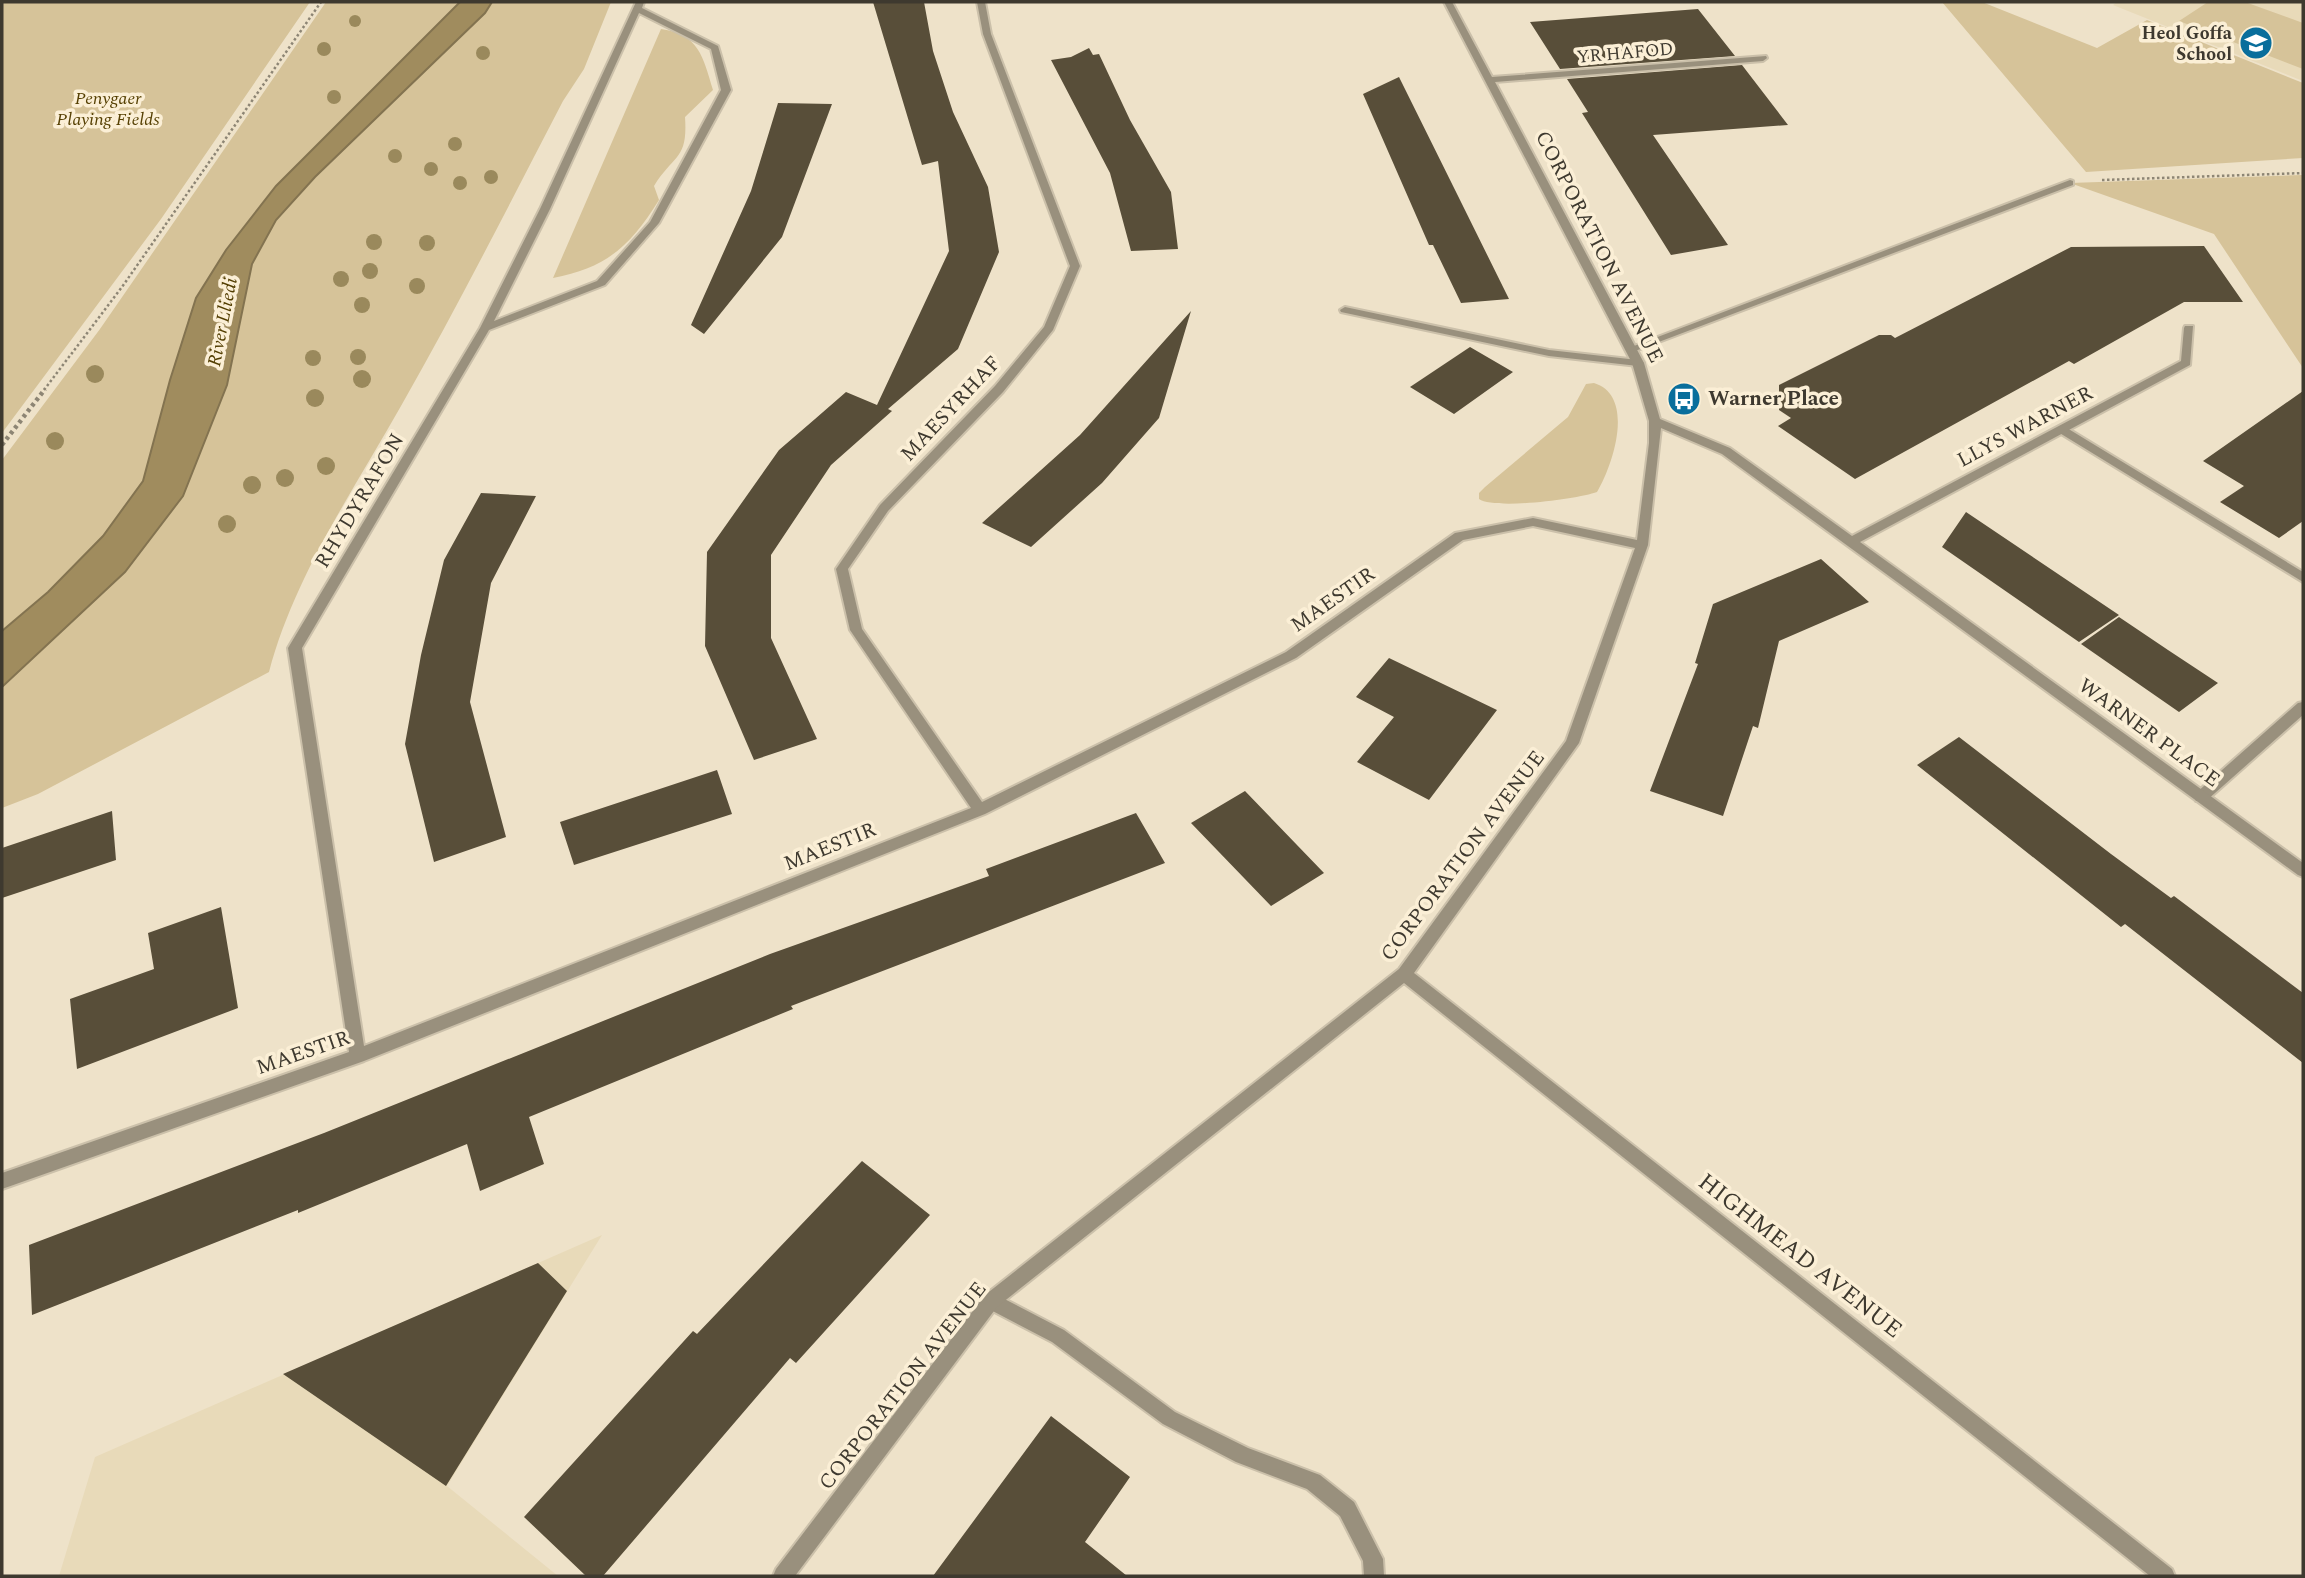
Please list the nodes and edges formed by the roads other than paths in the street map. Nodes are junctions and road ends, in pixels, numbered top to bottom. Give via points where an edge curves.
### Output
1 (982, 2) edge
2 (1448, 2) edge
3 (639, 6) edge
4 (1763, 58) dead end
5 (1490, 80) junction
6 (2070, 183) road end
7 (1345, 310) dead end
8 (485, 328) junction
9 (2189, 328) dead end
10 (1631, 349) junction
11 (1638, 363) junction
12 (1655, 421) junction
13 (2062, 429) junction
14 (1851, 542) junction
15 (1642, 545) junction
16 (2303, 578) edge
17 (2303, 707) edge
18 (2201, 797) junction
19 (980, 810) junction
20 (2303, 871) edge
21 (1404, 974) junction
22 (358, 1056) junction
23 (2, 1181) edge
24 (991, 1301) junction
25 (783, 1576) edge
26 (1374, 1576) edge
27 (2165, 1576) edge

1 - 19 street, MAESYRHAF via 987,34 1075,266 1049,328 999,389 884,508 842,569 856,630
2 - 5 street, CORPORATION AVENUE
3 - 8 street, RHYDYRAFON
3 - 8 street via 715,48 726,90 654,223 601,283
4 - 5 street, YR HAFOD
5 - 10 street, CORPORATION AVENUE
6 - 10 street
7 - 11 street via 1549,353
8 - 22 street, RHYDYRAFON via 295,648
9 - 13 street, LLYS WARNER via 2186,363
10 - 11 street, CORPORATION AVENUE
11 - 12 street, CORPORATION AVENUE
12 - 14 street, WARNER PLACE via 1726,451
12 - 15 street, CORPORATION AVENUE
13 - 14 street, LLYS WARNER
13 - 16 street
14 - 18 street, WARNER PLACE
15 - 19 street, MAESTIR via 1533,522 1459,536 1291,655
15 - 21 street, CORPORATION AVENUE via 1572,743
17 - 18 street
18 - 20 street, WARNER PLACE
19 - 22 street, MAESTIR
21 - 24 street, CORPORATION AVENUE
21 - 27 street, HIGHMEAD AVENUE
22 - 23 street, MAESTIR
24 - 25 street, CORPORATION AVENUE
24 - 26 street via 1058,1336 1169,1418 1243,1455 1313,1482 1347,1510 1373,1559

